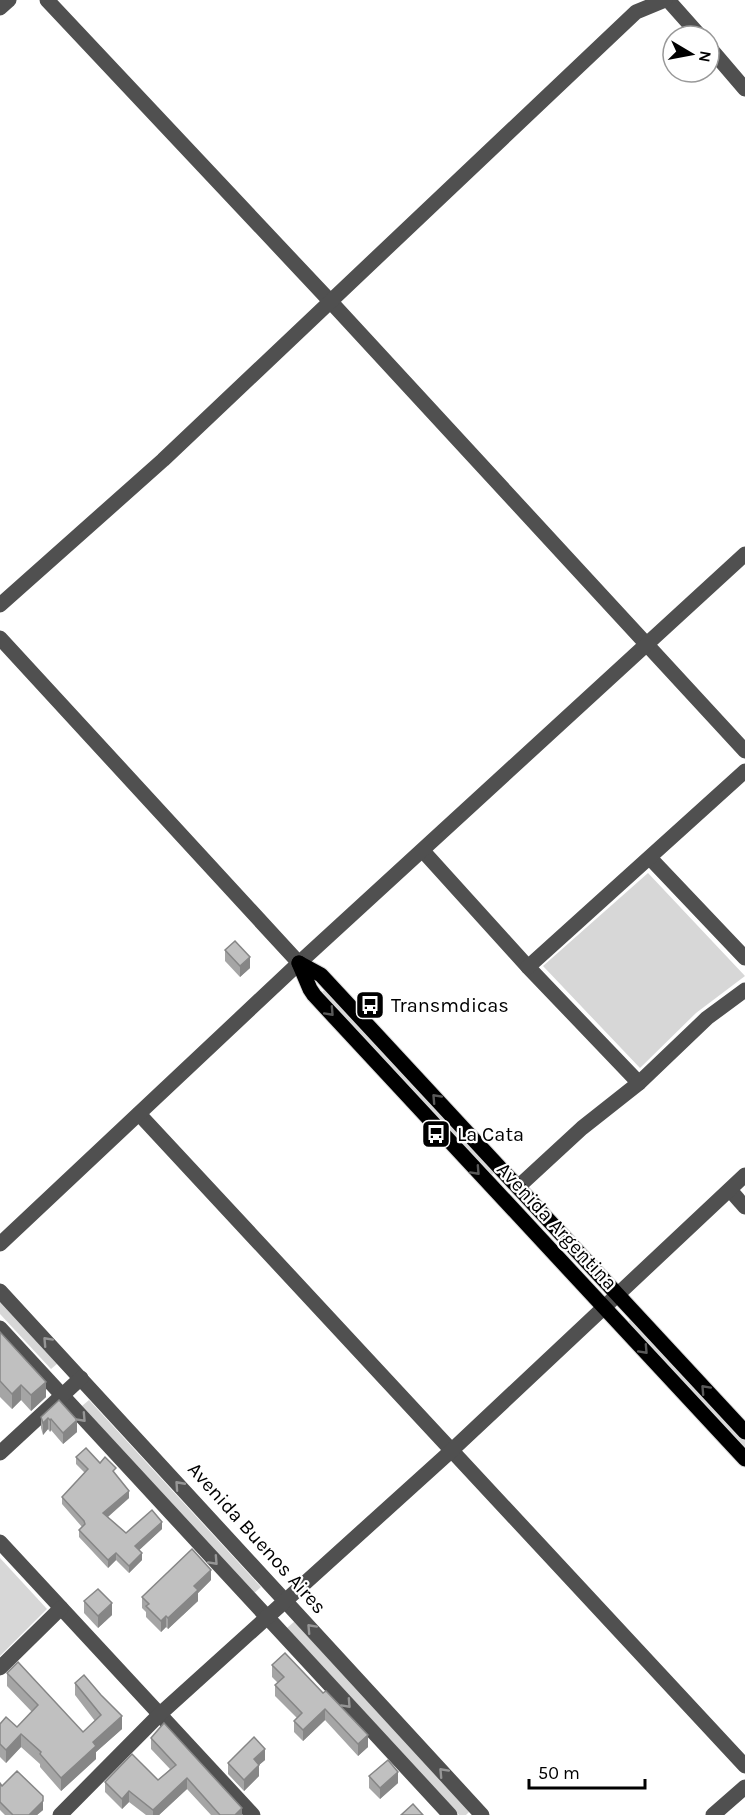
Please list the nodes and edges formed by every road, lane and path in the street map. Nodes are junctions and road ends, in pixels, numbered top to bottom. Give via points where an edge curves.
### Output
1 (9, 0) edge
2 (47, 0) edge
3 (667, 0) edge
4 (0, 8) edge
5 (689, 24) edge
6 (721, 61) edge
7 (745, 88) edge
8 (330, 301) junction
9 (745, 554) edge
10 (0, 605) edge
11 (0, 638) edge
12 (647, 644) junction
13 (745, 751) edge
14 (745, 771) edge
15 (423, 851) junction
16 (650, 858) junction
17 (745, 958) edge
18 (299, 963) junction
19 (528, 967) junction
20 (745, 990) edge
21 (639, 1083) junction
22 (139, 1114) junction
23 (745, 1175) edge
24 (518, 1187) junction
25 (730, 1190) junction
26 (745, 1207) edge
27 (0, 1244) edge
28 (0, 1291) edge
29 (619, 1294) junction
30 (605, 1307) junction
31 (0, 1328) edge
32 (81, 1377) junction
33 (62, 1396) junction
34 (745, 1432) edge
35 (451, 1451) junction
36 (0, 1453) edge
37 (745, 1459) edge
38 (0, 1542) edge
39 (286, 1601) junction
40 (61, 1608) junction
41 (267, 1618) junction
42 (0, 1668) edge
43 (160, 1713) junction
44 (745, 1766) edge
45 (745, 1787) edge
46 (60, 1815) edge
47 (253, 1815) edge
48 (450, 1815) edge
49 (482, 1815) edge
50 (713, 1815) edge

1 - 4 street
2 - 8 street
3 - 5 street
3 - 8 street via 636,12
6 - 7 street
8 - 10 street via 163,460
8 - 12 street
9 - 12 street
11 - 18 street
12 - 13 street
12 - 15 street
14 - 16 street
15 - 18 street
15 - 19 street
16 - 17 street
16 - 19 street
18 - 22 street
24 -> 18 main road, Avenida Argentina via 321,975
18 -> 30 main road, Avenida Argentina via 314,995
19 - 21 street
20 - 21 street via 707,1018
21 - 24 street via 582,1128
22 - 27 street
22 - 35 street
23 - 25 street
24 - 29 main road, Avenida Argentina
25 - 26 street
25 - 29 street
32 -> 28 street, Avenida Buenos Aires
29 - 30 street
34 -> 29 main road, Avenida Argentina
30 - 35 street
30 -> 37 main road, Avenida Argentina
31 - 33 street
32 - 33 street
39 -> 32 street, Avenida Buenos Aires
33 - 36 street
33 -> 41 street
35 - 39 street
35 - 44 street
38 - 40 street
39 - 41 street
49 -> 39 street, Avenida Buenos Aires
40 - 42 street
40 - 43 street
41 - 43 street
41 -> 48 street
43 - 46 street
43 - 47 street
45 - 50 street

